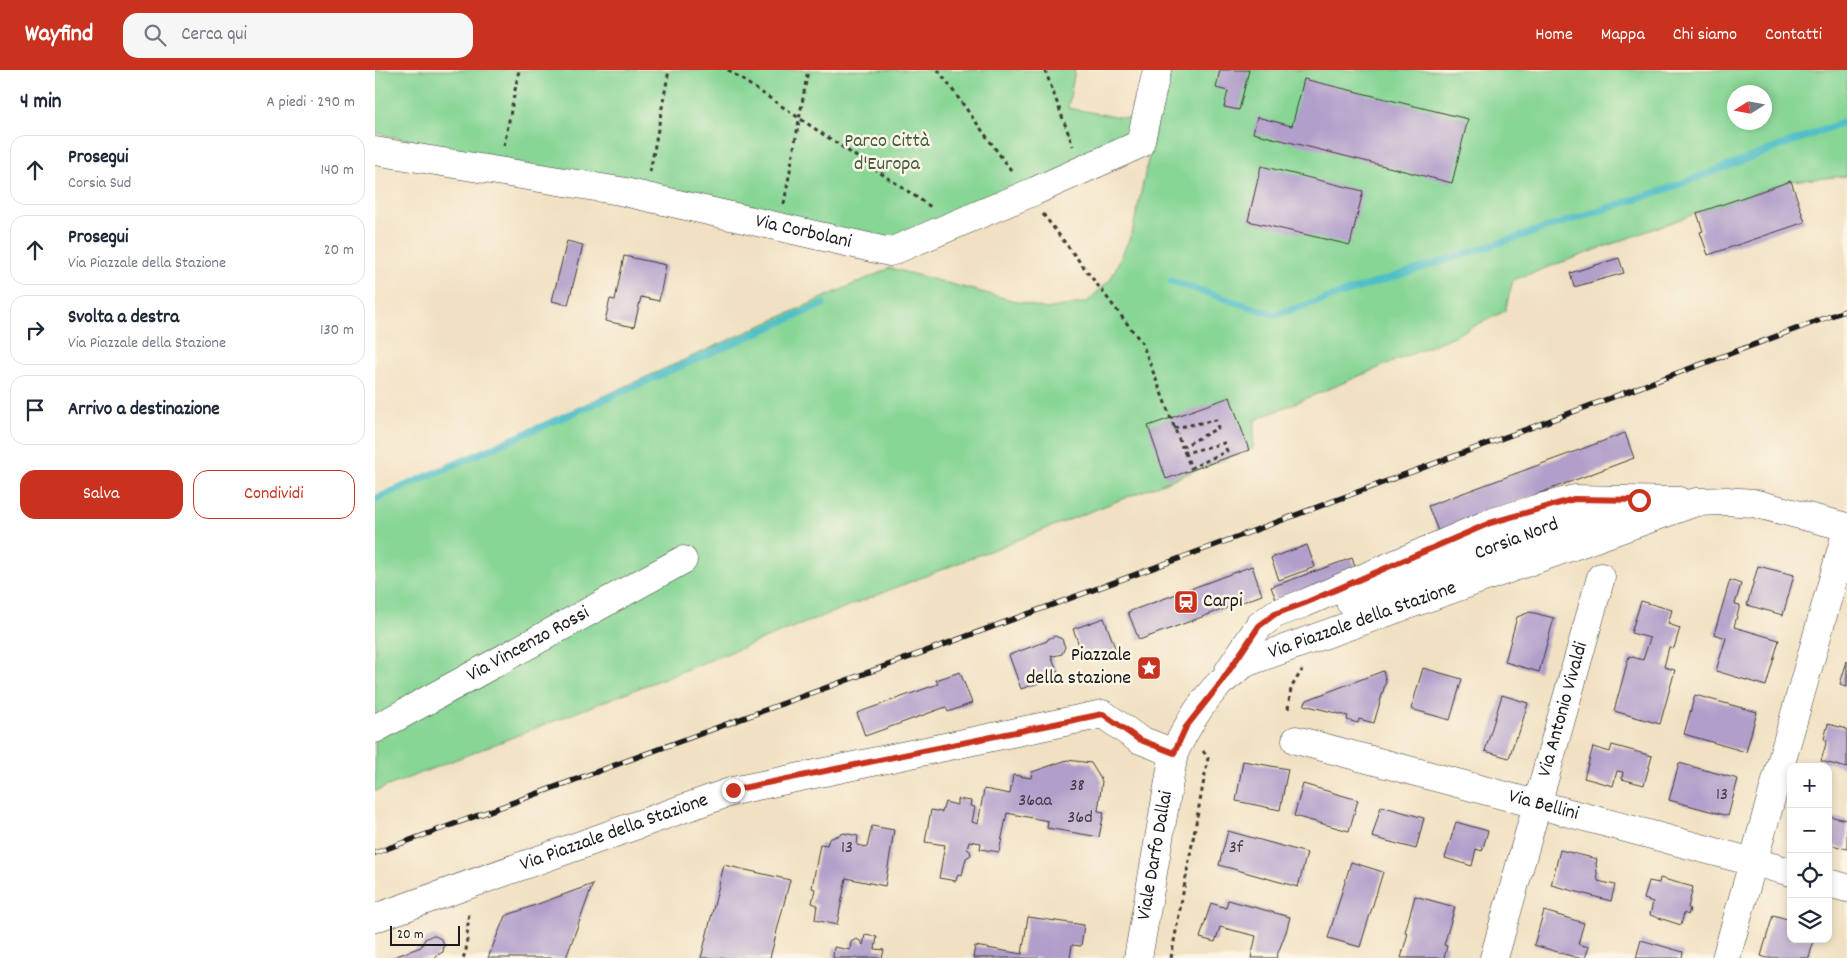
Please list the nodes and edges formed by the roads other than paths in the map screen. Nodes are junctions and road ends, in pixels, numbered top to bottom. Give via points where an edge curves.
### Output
1 (1157, 70) edge
2 (375, 151) edge
3 (1696, 502) junction
4 (1847, 528) edge
5 (683, 560) dead end
6 (1601, 577) dead end
7 (1220, 684) junction
8 (375, 730) edge
9 (1296, 740) dead end
10 (1174, 753) junction
11 (1539, 804) junction
12 (1753, 861) junction
13 (1787, 871) edge
14 (1832, 884) edge
15 (1847, 888) edge
16 (375, 918) edge
17 (1138, 958) edge
18 (1494, 958) edge
19 (1726, 958) edge

1 - 2 street, Via Corbolani via 1140,144 890,252 621,191
3 - 4 street, Via Piazzale della Stazione via 1726,500 1753,503
3 - 7 street, Via Piazzale della Stazione via 1245,663
3 - 7 street via 1574,499 1490,523 1275,614 1259,626
4 - 12 street
5 - 8 street, Via Vincenzo Rossi
6 - 11 street, Via Antonio Vivaldi
7 - 10 street, Via Piazzale della Stazione via 1186,727
9 - 11 street, Via Bellini
10 - 16 street, Via Piazzale della Stazione via 1138,739 1103,714 733,790
10 - 17 street, Viale Darfo Dallai
11 - 12 street, Via Bellini
11 - 18 street, Via Antonio Vivaldi
12 - 13 street, Via Bellini
12 - 19 street
14 - 15 street

